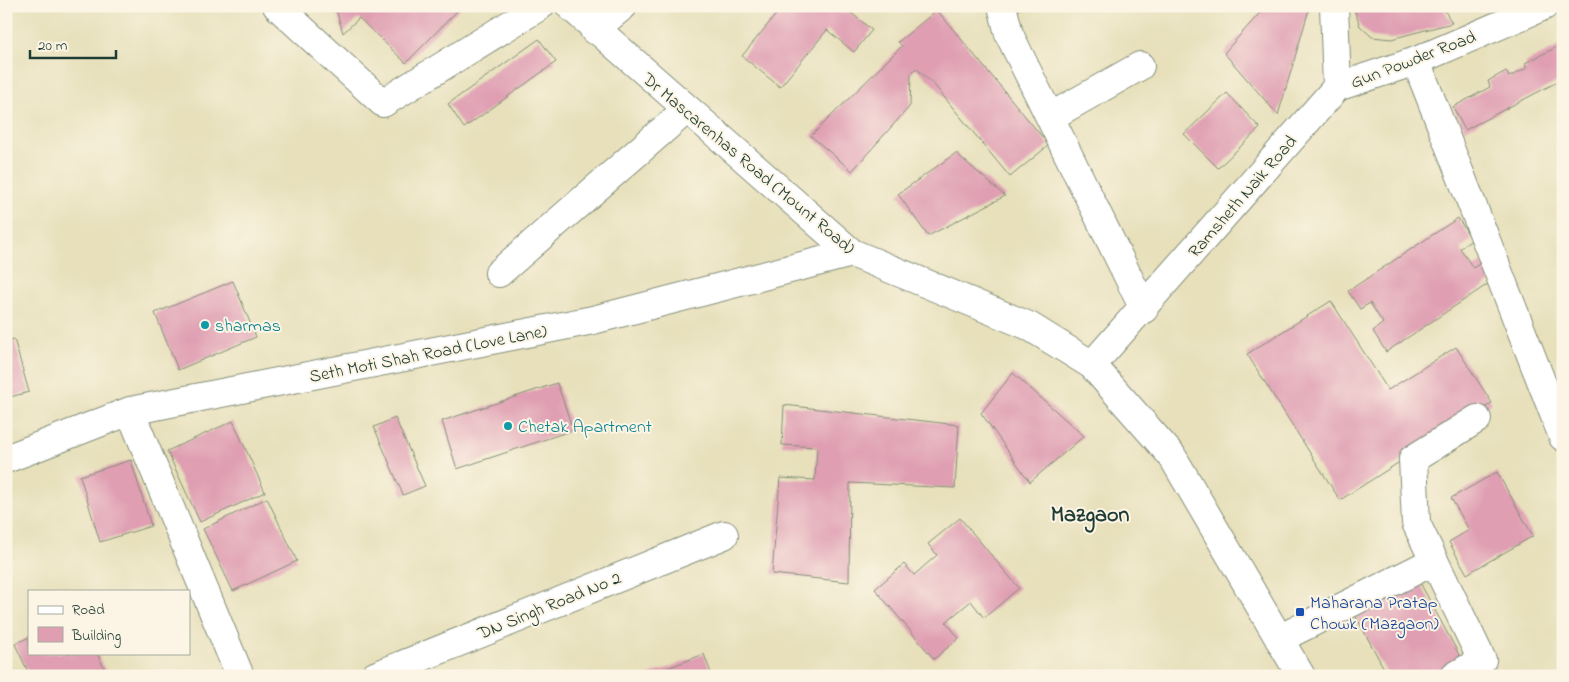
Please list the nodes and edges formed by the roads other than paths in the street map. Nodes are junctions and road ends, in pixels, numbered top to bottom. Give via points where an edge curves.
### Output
1 (277, 6) edge
2 (540, 6) edge
3 (570, 6) edge
4 (623, 6) edge
5 (1334, 6) edge
6 (1544, 6) edge
7 (1006, 8) edge
8 (594, 30) junction
9 (1416, 61) junction
10 (1140, 66) dead end
11 (1337, 87) junction
12 (686, 110) junction
13 (1050, 117) junction
14 (852, 253) junction
15 (499, 273) dead end
16 (1144, 309) junction
17 (1092, 365) junction
18 (130, 411) junction
19 (1476, 419) dead end
20 (1563, 437) edge
21 (6, 459) edge
22 (724, 535) dead end
23 (1434, 561) junction
24 (1279, 639) junction
25 (240, 676) edge
26 (375, 676) edge
27 (1301, 676) edge
28 (1455, 676) edge

1 - 2 street via 383,104
3 - 8 street, Dr Mascarenhas Road (Mount Road)
4 - 8 street
5 - 11 street
6 - 9 street, Gun Powder Road
7 - 13 street via 1009,34
8 - 12 street, Dr Mascarenhas Road (Mount Road)
9 - 11 street, Gun Powder Road
9 - 20 street
10 - 13 street
11 - 16 street, Ramsheth Naik Road
12 - 14 street, Dr Mascarenhas Road (Mount Road)
12 - 15 street
13 - 16 street
14 - 17 street, Dr Mascarenhas Road (Mount Road) via 1029,326
14 - 18 street, Seth Moti Shah Road (Love Lane) via 593,320
16 - 17 street, Ramsheth Naik Road
17 - 24 street, Dr Mascarenhas Road (Mount Road) via 1172,456
18 - 21 street, Seth Moti Shah Road (Love Lane)
18 - 25 street
19 - 23 street via 1413,460 1416,523
22 - 26 street, DN Singh Road No 2
23 - 24 street
23 - 28 street via 1482,660
24 - 27 street, Dr Mascarenhas Road (Mount Road)

